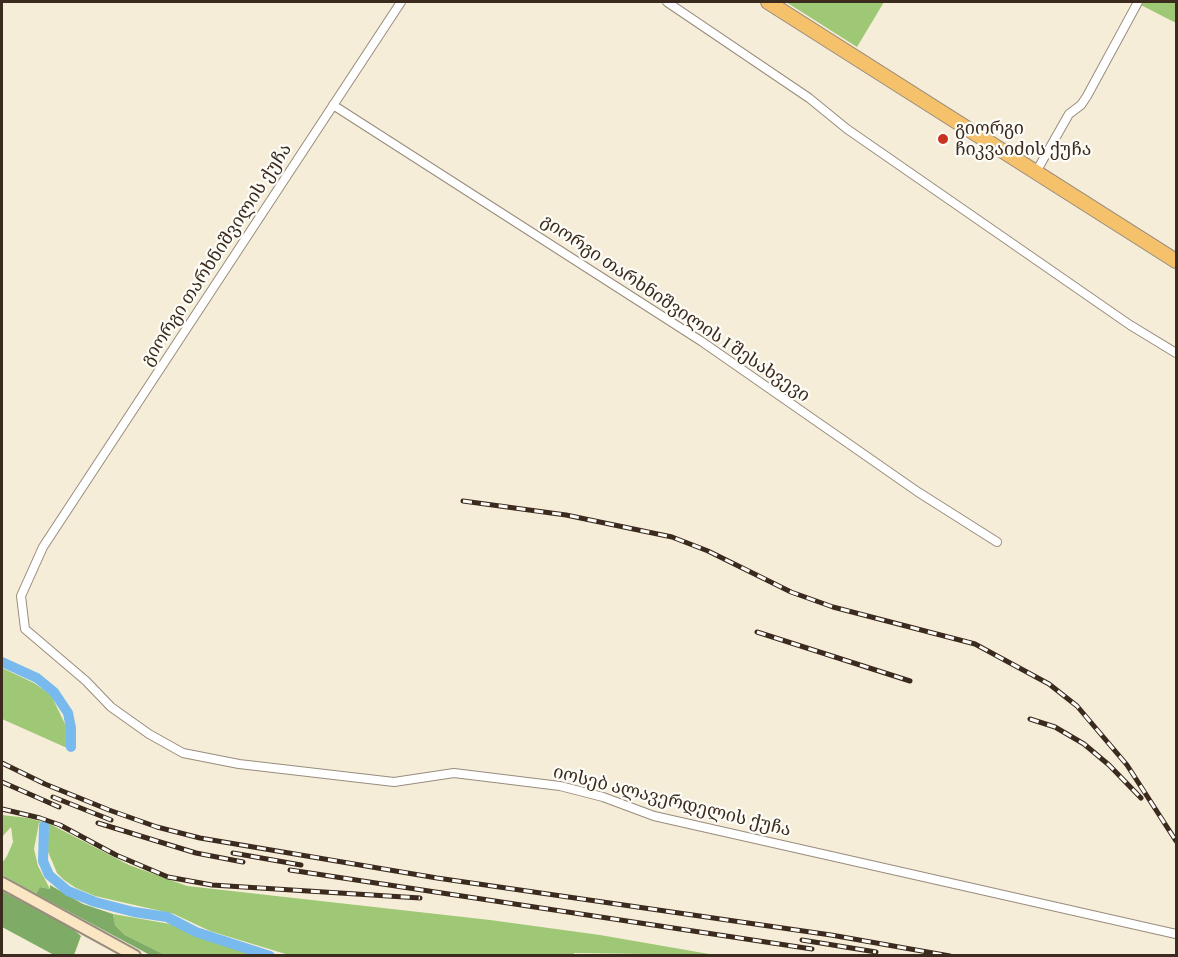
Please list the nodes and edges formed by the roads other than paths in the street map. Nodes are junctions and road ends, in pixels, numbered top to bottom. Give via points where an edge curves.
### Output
1 (401, 2) edge
2 (667, 2) edge
3 (768, 2) edge
4 (1138, 2) edge
5 (333, 105) junction
6 (1036, 172) junction
7 (1176, 261) edge
8 (1176, 353) edge
9 (59, 524) joint
10 (997, 542) dead end
11 (2, 883) edge
12 (1176, 934) edge
13 (135, 956) edge

1 - 5 street, გიორგი თარხნიშვილის ქუჩა
2 - 8 street via 1130,325
3 - 6 highway
4 - 6 street via 1087,96 1069,114
5 - 9 street, გიორგი თარხნიშვილის ქუჩა
5 - 10 street, გიორგი თარხნიშვილის I შესახვევი via 701,341 918,492
6 - 7 highway
9 - 12 street, იოსებ ალავერდელის ქუჩა via 42,547 21,596 25,629 111,707 183,753 239,764 394,782 454,773 560,786 654,816
11 - 13 street

